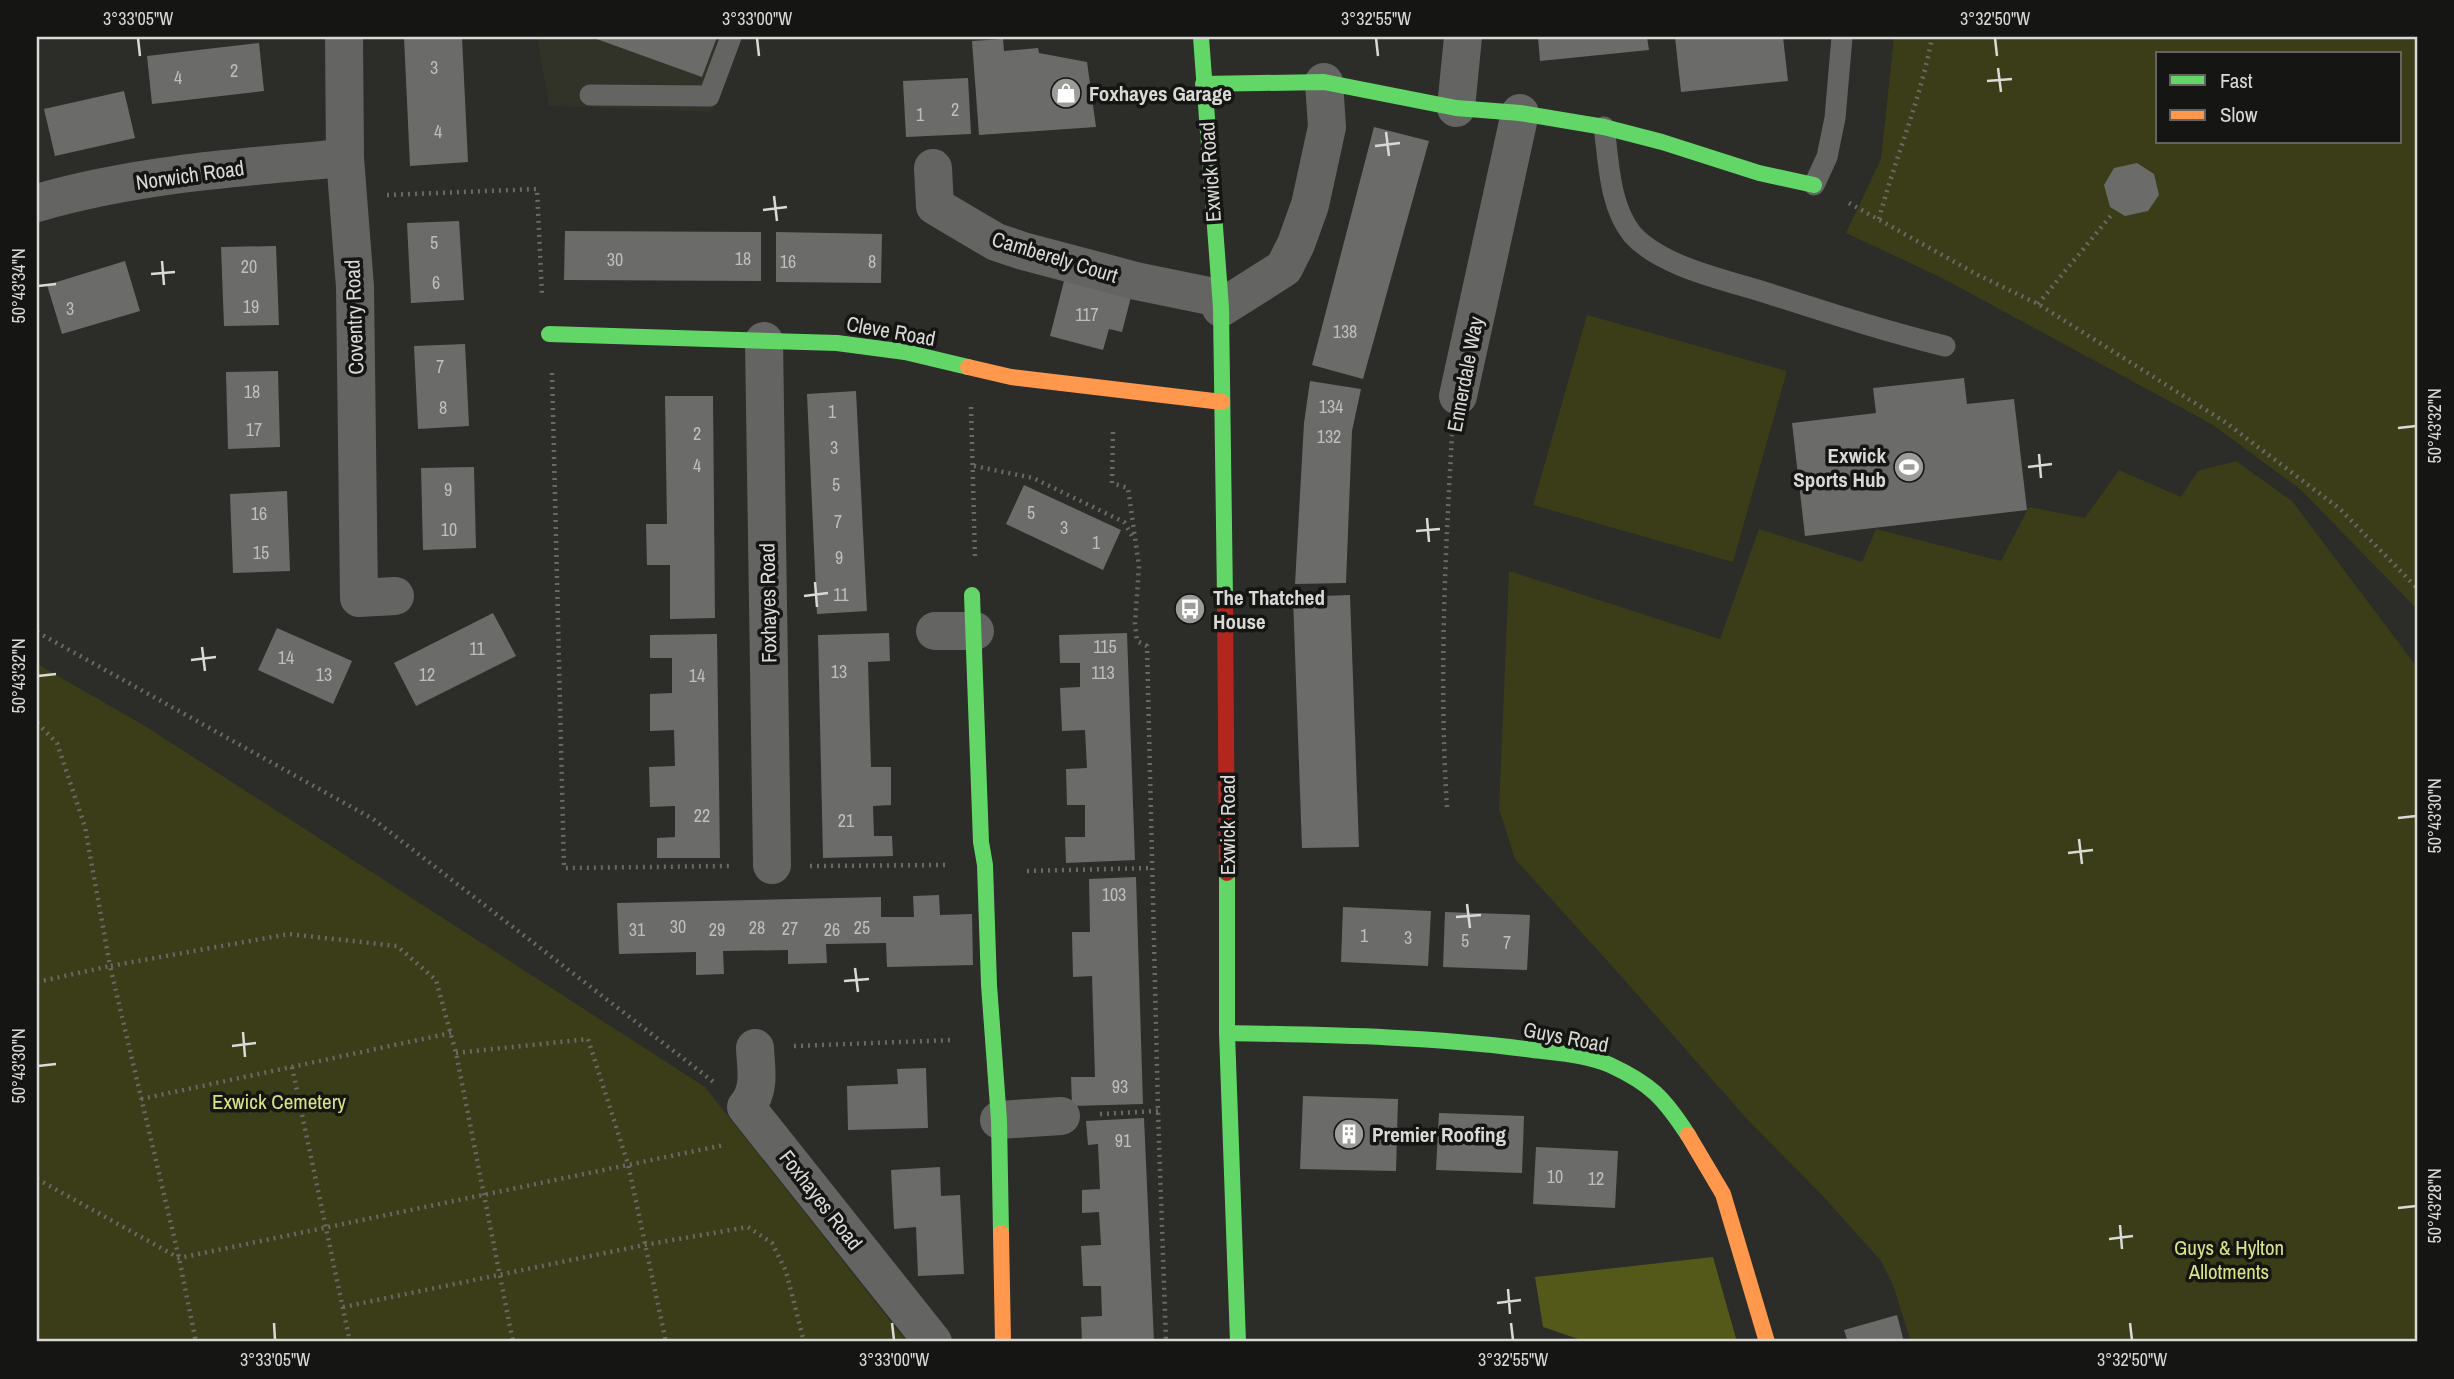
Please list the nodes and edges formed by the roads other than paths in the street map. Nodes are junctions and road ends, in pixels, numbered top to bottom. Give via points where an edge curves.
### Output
1 (344, 37) edge
2 (731, 37) edge
3 (1201, 37) edge
4 (1463, 37) edge
5 (1842, 37) edge
6 (1324, 82) junction
7 (1203, 84) junction
8 (590, 95) dead end
9 (1456, 108) junction
10 (1520, 113) junction
11 (1604, 127) junction
12 (345, 158) junction
13 (933, 168) dead end
14 (1814, 185) joint
15 (37, 203) edge
16 (1220, 303) junction
17 (549, 334) road end
18 (764, 341) junction
19 (1945, 346) dead end
20 (1458, 396) road end
21 (1223, 402) junction
22 (363, 598) dead end
23 (974, 613) joint
24 (935, 631) dead end
25 (772, 865) road end
26 (1227, 1033) junction
27 (755, 1048) road end
28 (1061, 1116) road end
29 (999, 1120) junction
30 (933, 1342) edge
31 (1003, 1342) edge
32 (1238, 1342) edge
33 (1766, 1342) edge

1 - 12 street, Coventry Road
2 - 8 lane via 709,96
3 - 7 street, Exwick Road
4 - 9 street
5 - 14 lane via 1835,118 1827,157
6 - 7 street
6 - 9 street
6 - 16 street via 1327,127 1310,205 1296,244 1284,268
7 - 16 street, Exwick Road
9 - 10 street
10 - 11 street
10 - 20 street, Ennerdale Way
11 - 14 street
11 - 19 lane via 1614,196 1631,233 1650,250 1686,267
12 - 15 street, Norwich Road via 203,170
12 - 22 street, Coventry Road via 355,287
13 - 16 street, Camberely Court via 934,206 996,242
16 - 21 street, Exwick Road
17 - 18 street, Cleve Road
18 - 21 street, Cleve Road via 875,346 1011,377
18 - 25 street, Foxhayes Road
21 - 26 street, Exwick Road
23 - 24 street
23 - 29 street via 981,842
26 - 32 street, Exwick Road
26 - 33 street, Guys Road via 1359,1035 1494,1045 1607,1064 1642,1082 1667,1103 1723,1194
27 - 30 street, Foxhayes Road via 756,1089 746,1107
28 - 29 street
29 - 31 street

